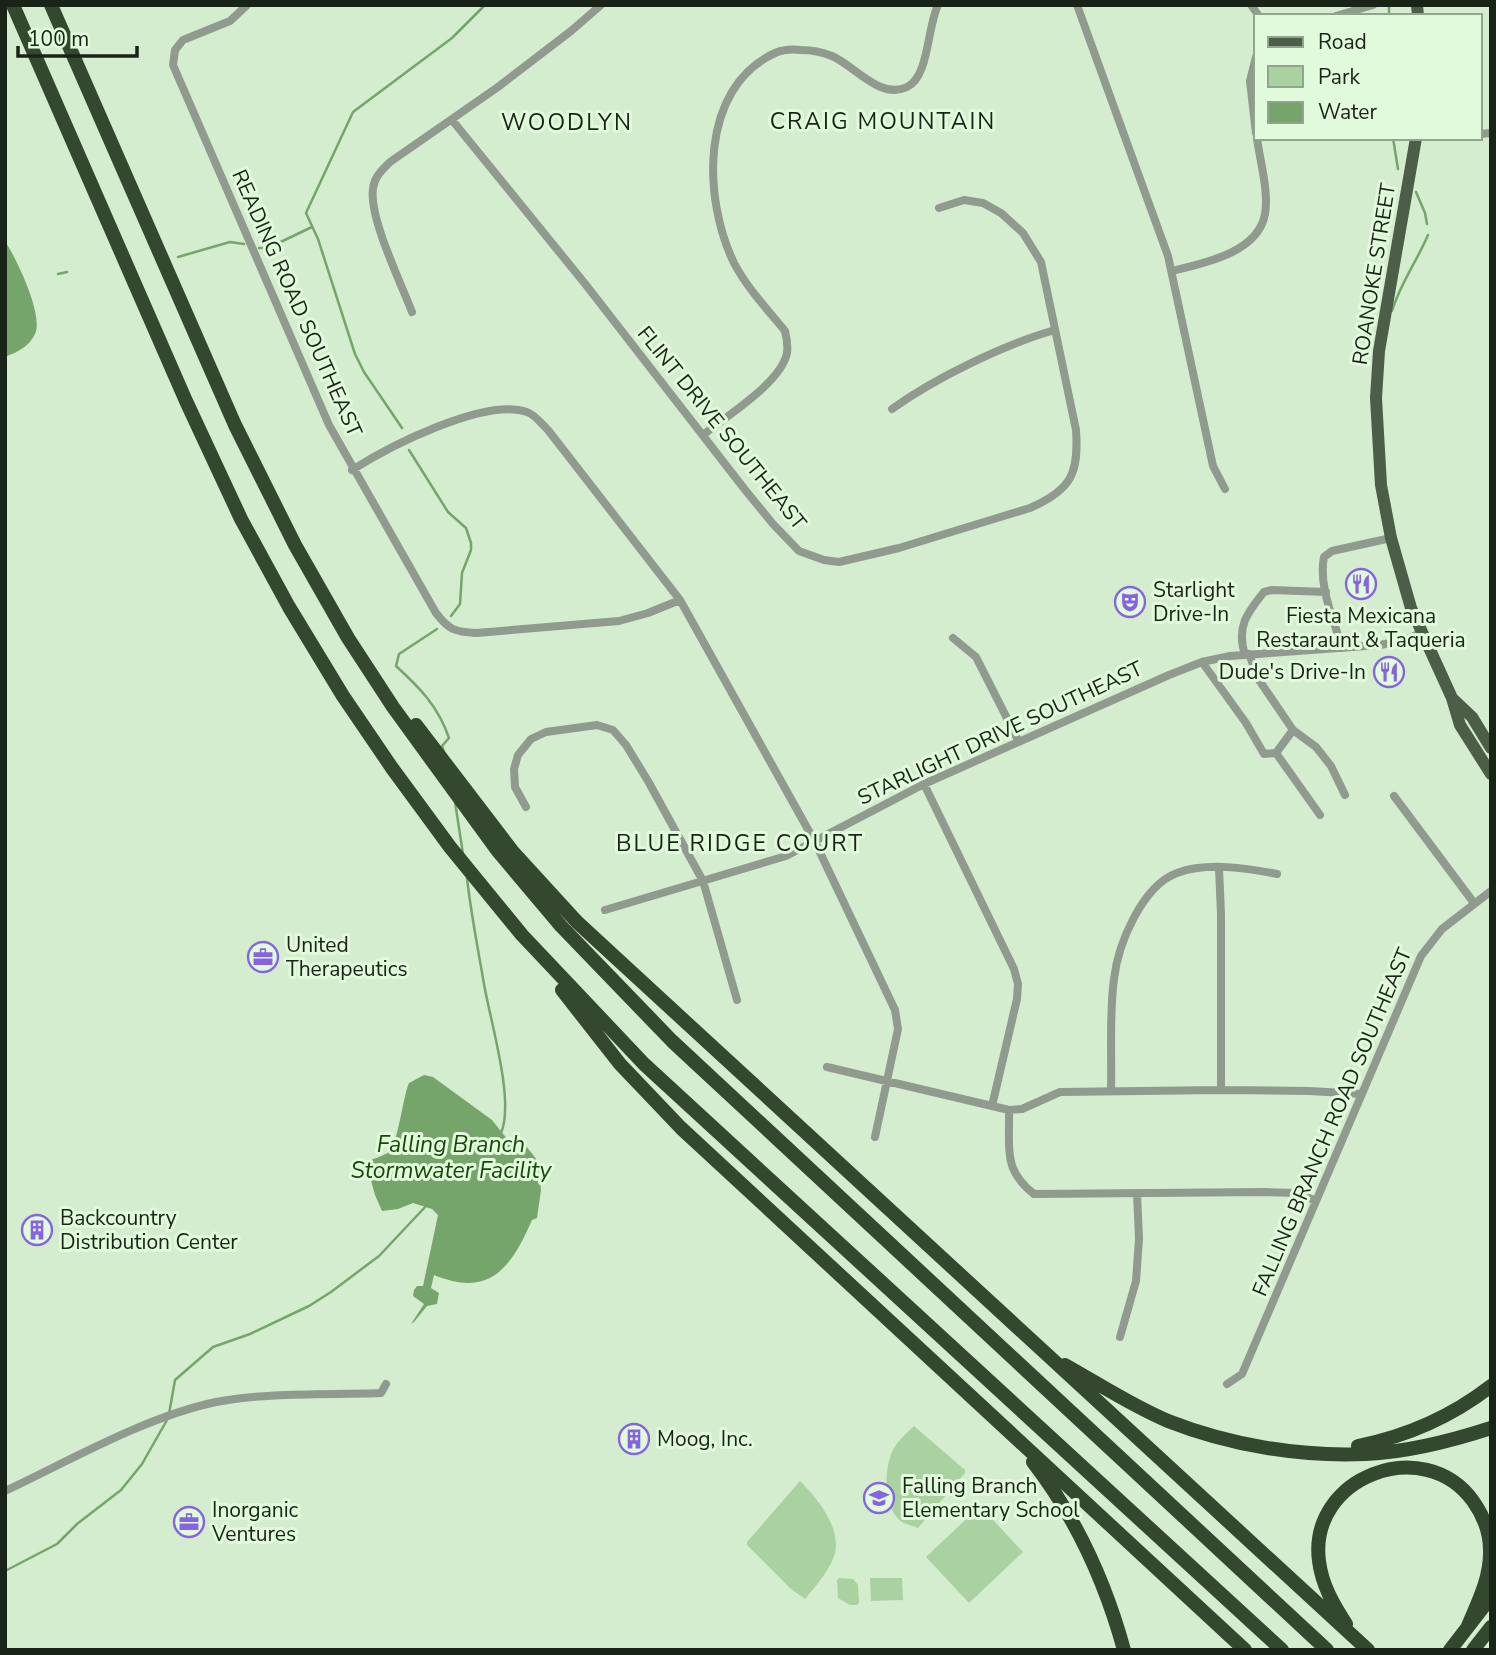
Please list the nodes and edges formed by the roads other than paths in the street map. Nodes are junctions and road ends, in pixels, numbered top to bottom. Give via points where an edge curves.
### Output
1 (13, 5) edge
2 (51, 5) edge
3 (247, 5) edge
4 (601, 5) edge
5 (937, 5) edge
6 (1077, 5) edge
7 (1373, 5) edge
8 (1343, 14) edge
9 (1254, 65) edge
10 (1254, 116) edge
11 (452, 120) junction
12 (1257, 140) edge
13 (1416, 140) edge
14 (939, 208) dead end
15 (1172, 271) junction
16 (412, 312) dead end
17 (1055, 330) junction
18 (892, 409) dead end
19 (703, 435) junction
20 (352, 470) junction
21 (1225, 489) dead end
22 (1391, 538) junction
23 (1326, 592) junction
24 (680, 600) junction
25 (1421, 633) junction
26 (348, 638) junction
27 (953, 638) dead end
28 (1342, 648) junction
29 (1247, 654) junction
30 (1202, 662) junction
31 (1452, 698) junction
32 (1293, 730) junction
33 (1019, 742) junction
34 (1491, 748) edge
35 (1276, 753) junction
36 (1491, 774) edge
37 (924, 784) junction
38 (1345, 795) dead end
39 (1394, 796) dead end
40 (526, 807) dead end
41 (1320, 814) dead end
42 (815, 842) junction
43 (1219, 868) junction
44 (1278, 874) dead end
45 (703, 881) junction
46 (1491, 891) edge
47 (1474, 903) junction
48 (605, 910) dead end
49 (522, 935) junction
50 (737, 1000) dead end
51 (827, 1067) dead end
52 (886, 1082) junction
53 (1221, 1090) junction
54 (1111, 1091) junction
55 (1362, 1094) junction
56 (992, 1107) junction
57 (1009, 1110) junction
58 (875, 1137) dead end
59 (1137, 1193) junction
60 (1316, 1201) junction
61 (1120, 1337) dead end
62 (1045, 1353) junction
63 (386, 1384) dead end
64 (1227, 1384) dead end
65 (1491, 1386) edge
66 (1003, 1426) junction
67 (1491, 1428) edge
68 (1322, 1452) junction
69 (5, 1491) edge
70 (1491, 1597) edge
71 (1468, 1626) junction
72 (1363, 1646) edge
73 (1124, 1650) edge
74 (1245, 1650) edge
75 (1282, 1650) edge
76 (1327, 1650) edge
77 (1450, 1650) edge

1 - 49 highway via 186,401 277,585 392,768
2 - 26 highway via 252,461
3 - 20 street, READING ROAD SOUTHEAST via 230,21 183,40 175,50 173,65
4 - 11 street
5 - 19 street via 919,78 909,86 896,92 881,88 832,56 779,51 754,66 726,105 713,168 720,223 736,266 785,331 788,344 777,374
6 - 15 street
7 - 8 street
9 - 10 street via 1250,81
11 - 16 street via 390,162 373,186 376,219
11 - 19 street, FLINT DRIVE SOUTHEAST
12 - 15 street via 1266,199 1259,231 1226,254
13 - 22 main road, ROANOKE STREET via 1377,374 1378,463
14 - 17 street, FLINT DRIVE SOUTHEAST via 964,200 983,203 1023,233 1041,262
15 - 21 street via 1213,466
17 - 18 street via 999,351
17 - 19 street, FLINT DRIVE SOUTHEAST via 1077,442 1074,472 1065,487 1030,508 899,548 839,562 799,551
20 - 24 street, READING ROAD SOUTHEAST via 436,614 457,632 619,621
20 - 24 street via 430,428 502,410 528,412 548,430
22 - 23 street via 1332,551 1324,557
22 - 25 main road, ROANOKE STREET
23 - 28 street
23 - 29 street via 1264,592 1241,628
24 - 42 street
25 - 28 street, STARLIGHT DRIVE SOUTHEAST via 1380,645
25 - 31 main road, ROANOKE STREET
26 - 62 highway via 547,892
26 - 76 highway via 459,801 529,889 620,989
27 - 33 street via 976,657
28 - 29 street, STARLIGHT DRIVE SOUTHEAST
29 - 30 street, STARLIGHT DRIVE SOUTHEAST
29 - 32 street
30 - 33 street, STARLIGHT DRIVE SOUTHEAST
30 - 35 street via 1264,754
31 - 34 main road, ROANOKE STREET
31 - 36 main road, ROANOKE STREET via 1460,725
32 - 35 street
32 - 38 street via 1317,747
33 - 37 street, STARLIGHT DRIVE SOUTHEAST
35 - 41 street
37 - 42 street, STARLIGHT DRIVE SOUTHEAST
37 - 56 street via 1018,984
39 - 47 street
40 - 45 street via 515,787 514,769 531,739 546,732 597,725 613,730 648,781
42 - 45 street, STARLIGHT DRIVE SOUTHEAST via 786,856
42 - 52 street via 895,1010 898,1030
43 - 44 street
43 - 53 street
43 - 54 street via 1176,873 1159,883 1126,933 1114,977
45 - 48 street, STARLIGHT DRIVE SOUTHEAST
45 - 50 street
46 - 47 street, FALLING BRANCH ROAD SOUTHEAST
47 - 55 street, FALLING BRANCH ROAD SOUTHEAST via 1441,929 1421,956
49 - 66 highway via 594,1032 681,1128
49 - 75 highway via 674,1092
51 - 52 street
52 - 56 street
52 - 58 street
53 - 54 street
53 - 55 street
54 - 57 street via 1060,1092
55 - 60 street, FALLING BRANCH ROAD SOUTHEAST
56 - 57 street
57 - 59 street via 1010,1163 1018,1182 1034,1194
59 - 60 street via 1265,1192 1297,1194
59 - 61 street via 1136,1281
60 - 64 street, FALLING BRANCH ROAD SOUTHEAST via 1242,1374
62 - 68 highway via 1168,1421 1256,1445
62 - 72 highway
63 - 69 street via 381,1393 279,1396 186,1410
65 - 68 highway via 1444,1418 1416,1430
66 - 73 highway via 1079,1532 1105,1589
66 - 74 highway
67 - 68 highway via 1419,1447 1367,1454
70 - 71 highway
71 - 72 highway via 1489,1568 1489,1537 1482,1516 1469,1496 1446,1477 1418,1468 1393,1468 1370,1474 1347,1488 1329,1511 1318,1541 1326,1590
71 - 77 highway

